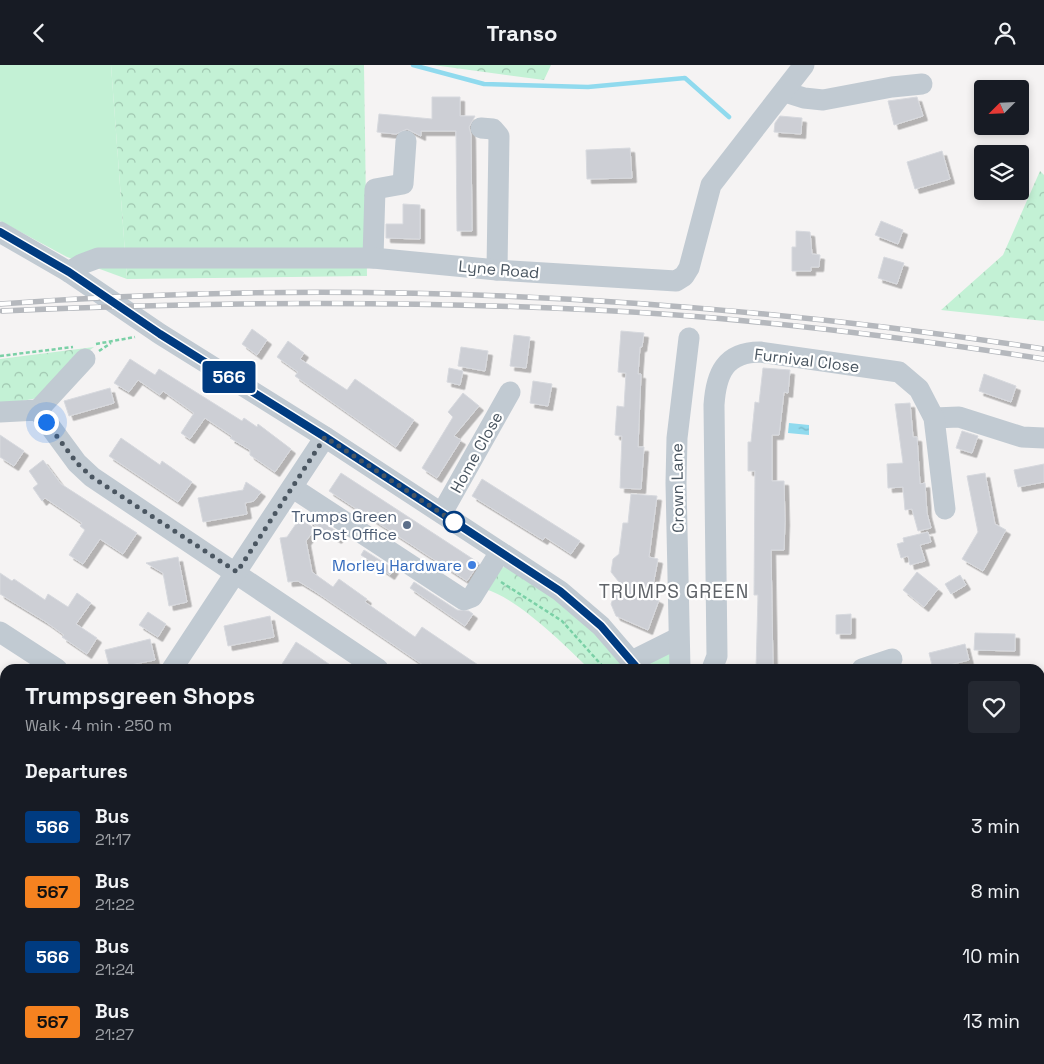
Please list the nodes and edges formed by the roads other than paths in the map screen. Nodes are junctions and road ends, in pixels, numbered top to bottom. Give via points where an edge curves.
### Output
1 (804, 65) edge
2 (922, 84) dead end
3 (785, 92) junction
4 (481, 128) dead end
5 (406, 141) dead end
6 (0, 231) edge
7 (374, 258) junction
8 (497, 269) junction
9 (69, 272) junction
10 (689, 338) dead end
11 (84, 359) dead end
12 (510, 392) dead end
13 (38, 410) junction
14 (0, 412) edge
15 (934, 418) junction
16 (325, 437) junction
17 (1044, 437) edge
18 (293, 488) junction
19 (945, 509) dead end
20 (442, 513) junction
21 (500, 552) junction
22 (237, 572) junction
23 (0, 632) edge
24 (678, 638) junction
25 (892, 659) dead end
26 (49, 664) edge
27 (175, 664) edge
28 (371, 664) edge
29 (634, 664) edge
30 (637, 664) edge
31 (680, 664) edge
32 (714, 664) edge
33 (877, 664) edge

1 - 3 street, Lyne Road
2 - 3 street via 823,100
3 - 8 street, Lyne Road via 710,185 689,268 676,281
4 - 8 street via 493,129 499,136
5 - 7 street via 403,184 375,189
6 - 9 street
7 - 8 street, Lyne Road
7 - 9 street, Lyne Road via 98,258
9 - 16 street via 160,334
10 - 24 street, Crown Lane via 677,438
11 - 13 street
12 - 20 street, Home Close
13 - 14 street
13 - 22 street via 77,463 92,477
15 - 17 street via 959,417 1022,437
15 - 19 street, Furnival Close
15 - 32 street, Furnival Close via 919,389 899,372 760,352 737,355 730,361 715,388 714,405 717,656
16 - 18 street
16 - 20 street
18 - 21 street via 461,598 472,597
18 - 22 street
20 - 21 street
21 - 29 street via 560,591 601,626
22 - 27 street
22 - 28 street
23 - 26 street
24 - 30 street
24 - 31 street, Crown Lane
25 - 33 street

